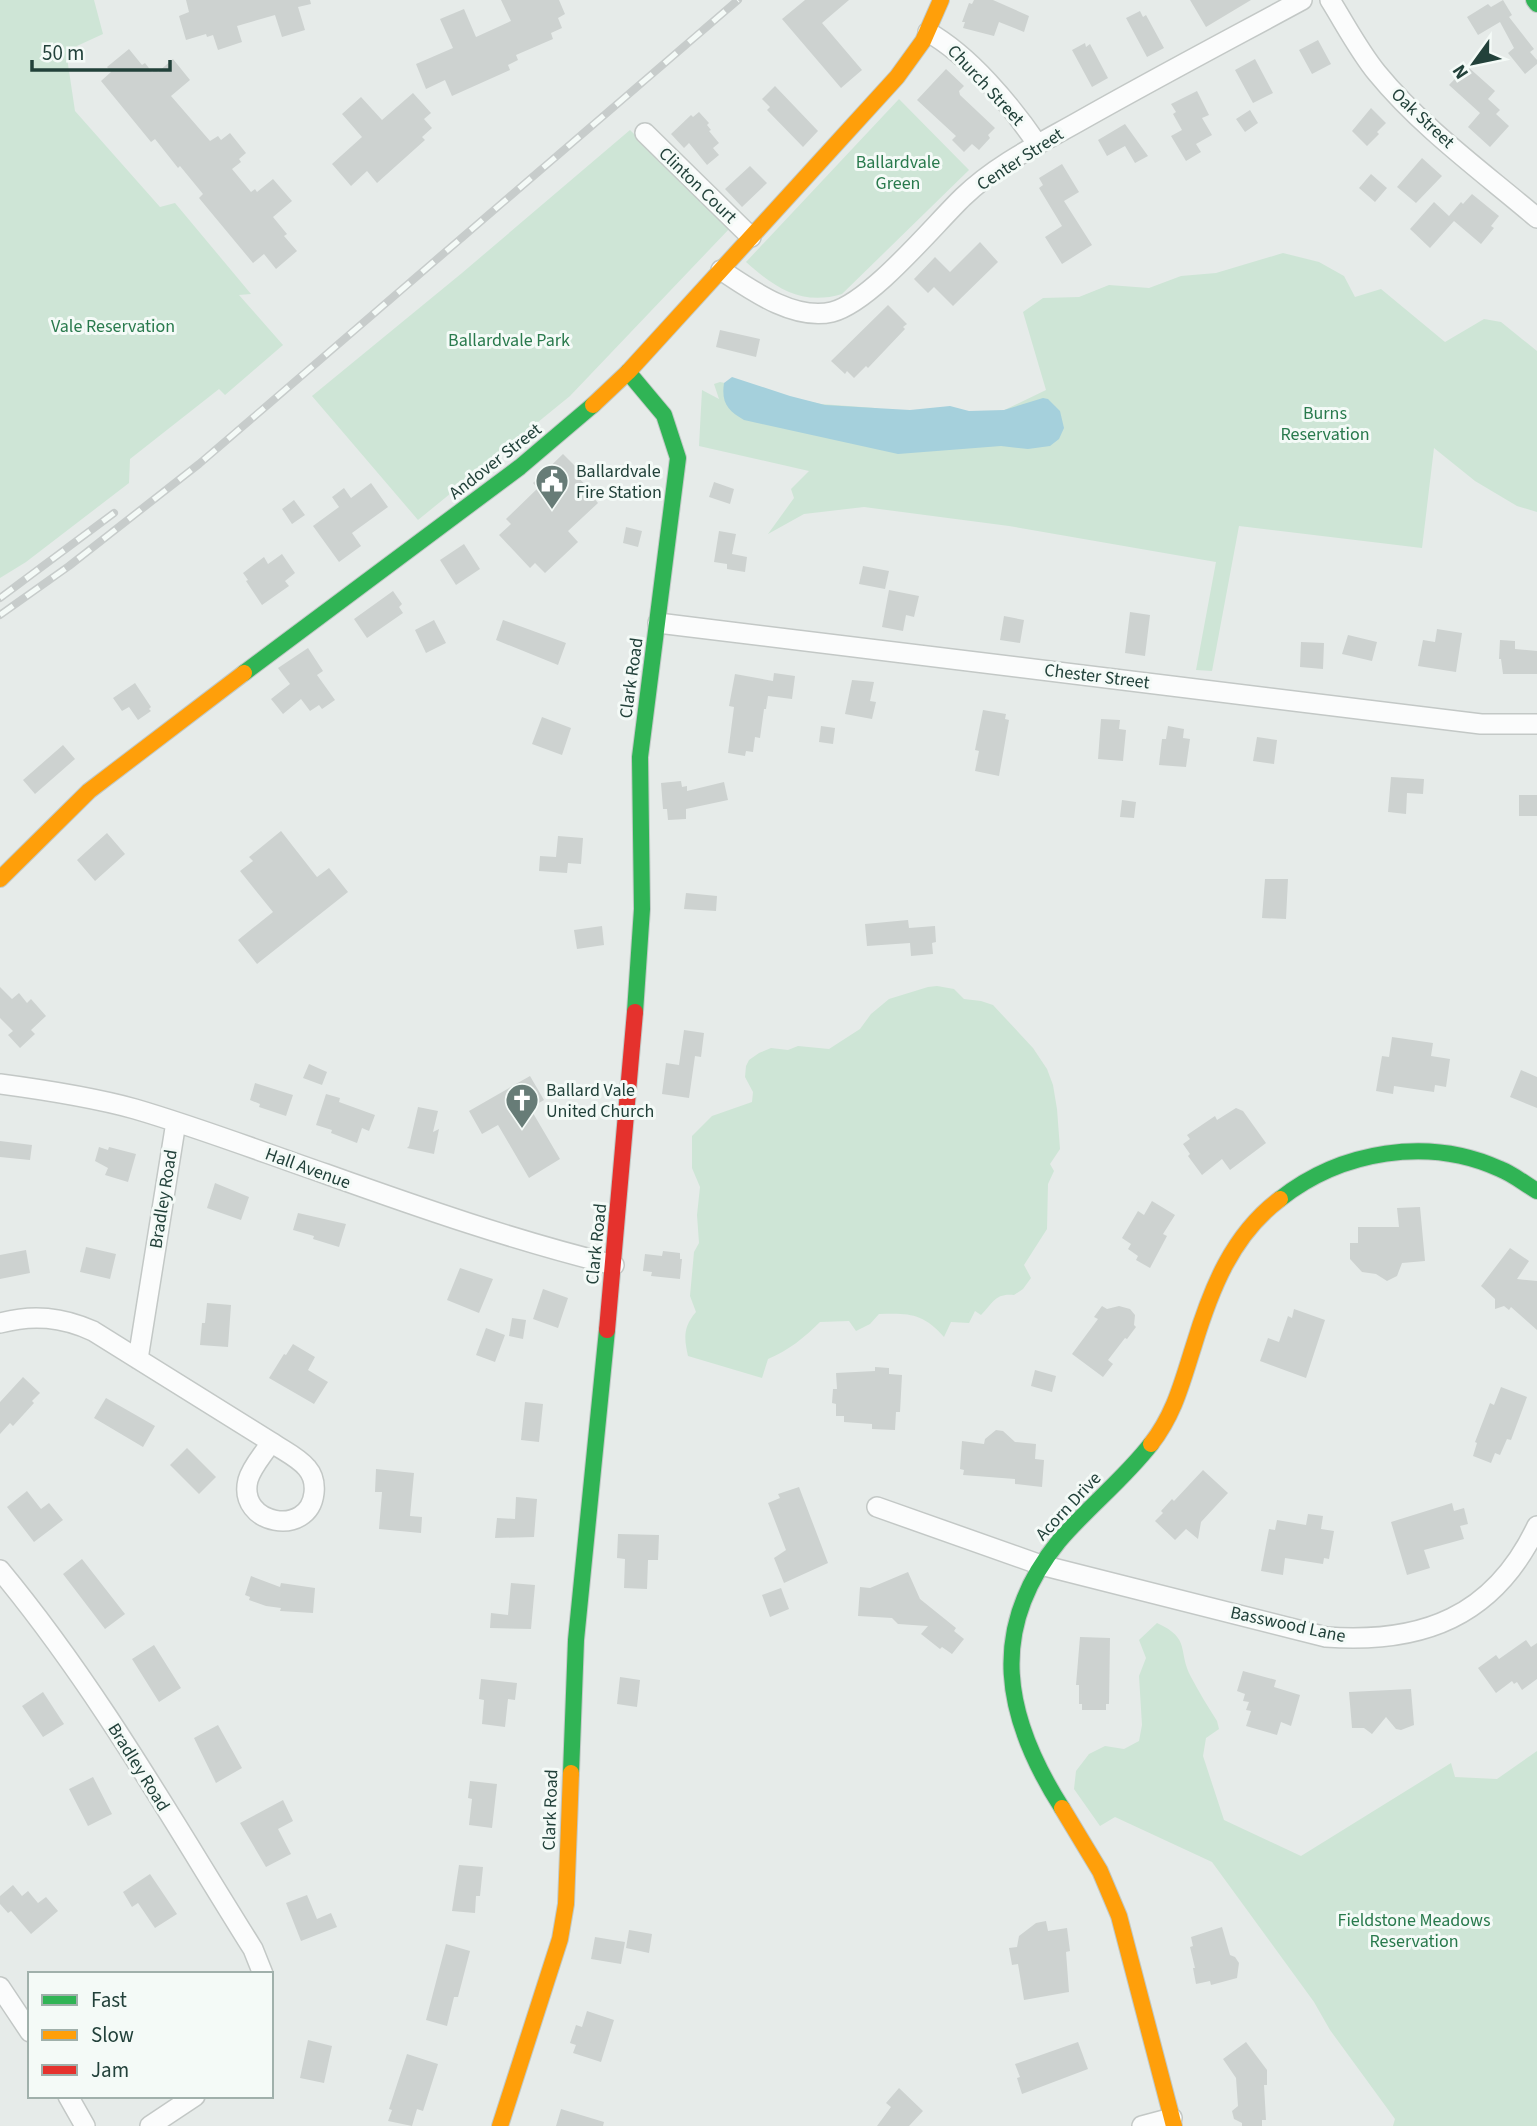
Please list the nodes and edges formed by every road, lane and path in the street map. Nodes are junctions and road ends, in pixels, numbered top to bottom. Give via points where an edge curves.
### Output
1 (941, 0) edge
2 (1302, 0) edge
3 (1330, 0) edge
4 (928, 32) junction
5 (645, 133) dead end
6 (1038, 145) junction
7 (1537, 218) edge
8 (751, 237) junction
9 (721, 270) junction
10 (628, 372) junction
11 (658, 623) junction
12 (1537, 724) edge
13 (0, 879) edge
14 (0, 1084) edge
15 (176, 1122) junction
16 (1537, 1191) edge
17 (614, 1265) junction
18 (0, 1323) edge
19 (138, 1359) junction
20 (271, 1442) dead end
21 (877, 1507) dead end
22 (1537, 1526) edge
23 (1041, 1565) junction
24 (0, 1570) edge
25 (262, 1972) edge
26 (0, 1987) edge
27 (28, 2029) edge
28 (69, 2098) edge
29 (192, 2098) edge
30 (1173, 2122) edge
31 (85, 2126) edge
32 (149, 2126) edge
33 (500, 2126) edge
34 (1142, 2126) edge

1 - 4 main road, Andover Street
2 - 6 street, Center Street
3 - 7 street, Oak Street via 1390,87
4 - 6 street, Church Street via 957,50
4 - 8 main road, Andover Street via 884,92
5 - 8 street, Clinton Court
6 - 9 street, Center Street via 978,184 890,271 840,309 816,313 791,308
8 - 9 main road, Andover Street
9 - 10 main road, Andover Street
10 - 11 main road, Clark Road via 664,415 678,458
10 - 13 main road, Andover Street via 520,467 89,791
11 - 12 street, Chester Street via 1481,723
11 - 17 main road, Clark Road via 640,764 642,909
14 - 15 street, Hall Avenue via 64,1093
15 - 17 street, Hall Avenue via 529,1243
15 - 19 street, Bradley Road
16 - 23 main road, Acorn Drive via 1482,1162 1420,1150 1355,1158 1318,1172 1285,1194 1237,1242 1219,1275 1167,1424
17 - 33 main road, Clark Road via 576,1640 566,1905 560,1939
18 - 19 street via 32,1317 64,1320 93,1331
19 - 20 street
21 - 23 street, Basswood Lane
22 - 23 street, Basswood Lane via 1517,1561 1479,1601 1437,1625 1382,1638 1326,1637
23 - 30 main road, Acorn Drive via 1028,1588 1012,1648 1017,1710 1042,1776 1094,1858 1116,1907
24 - 25 street, Bradley Road via 87,1683 253,1949
26 - 27 street
28 - 31 street
29 - 32 street
30 - 34 street

